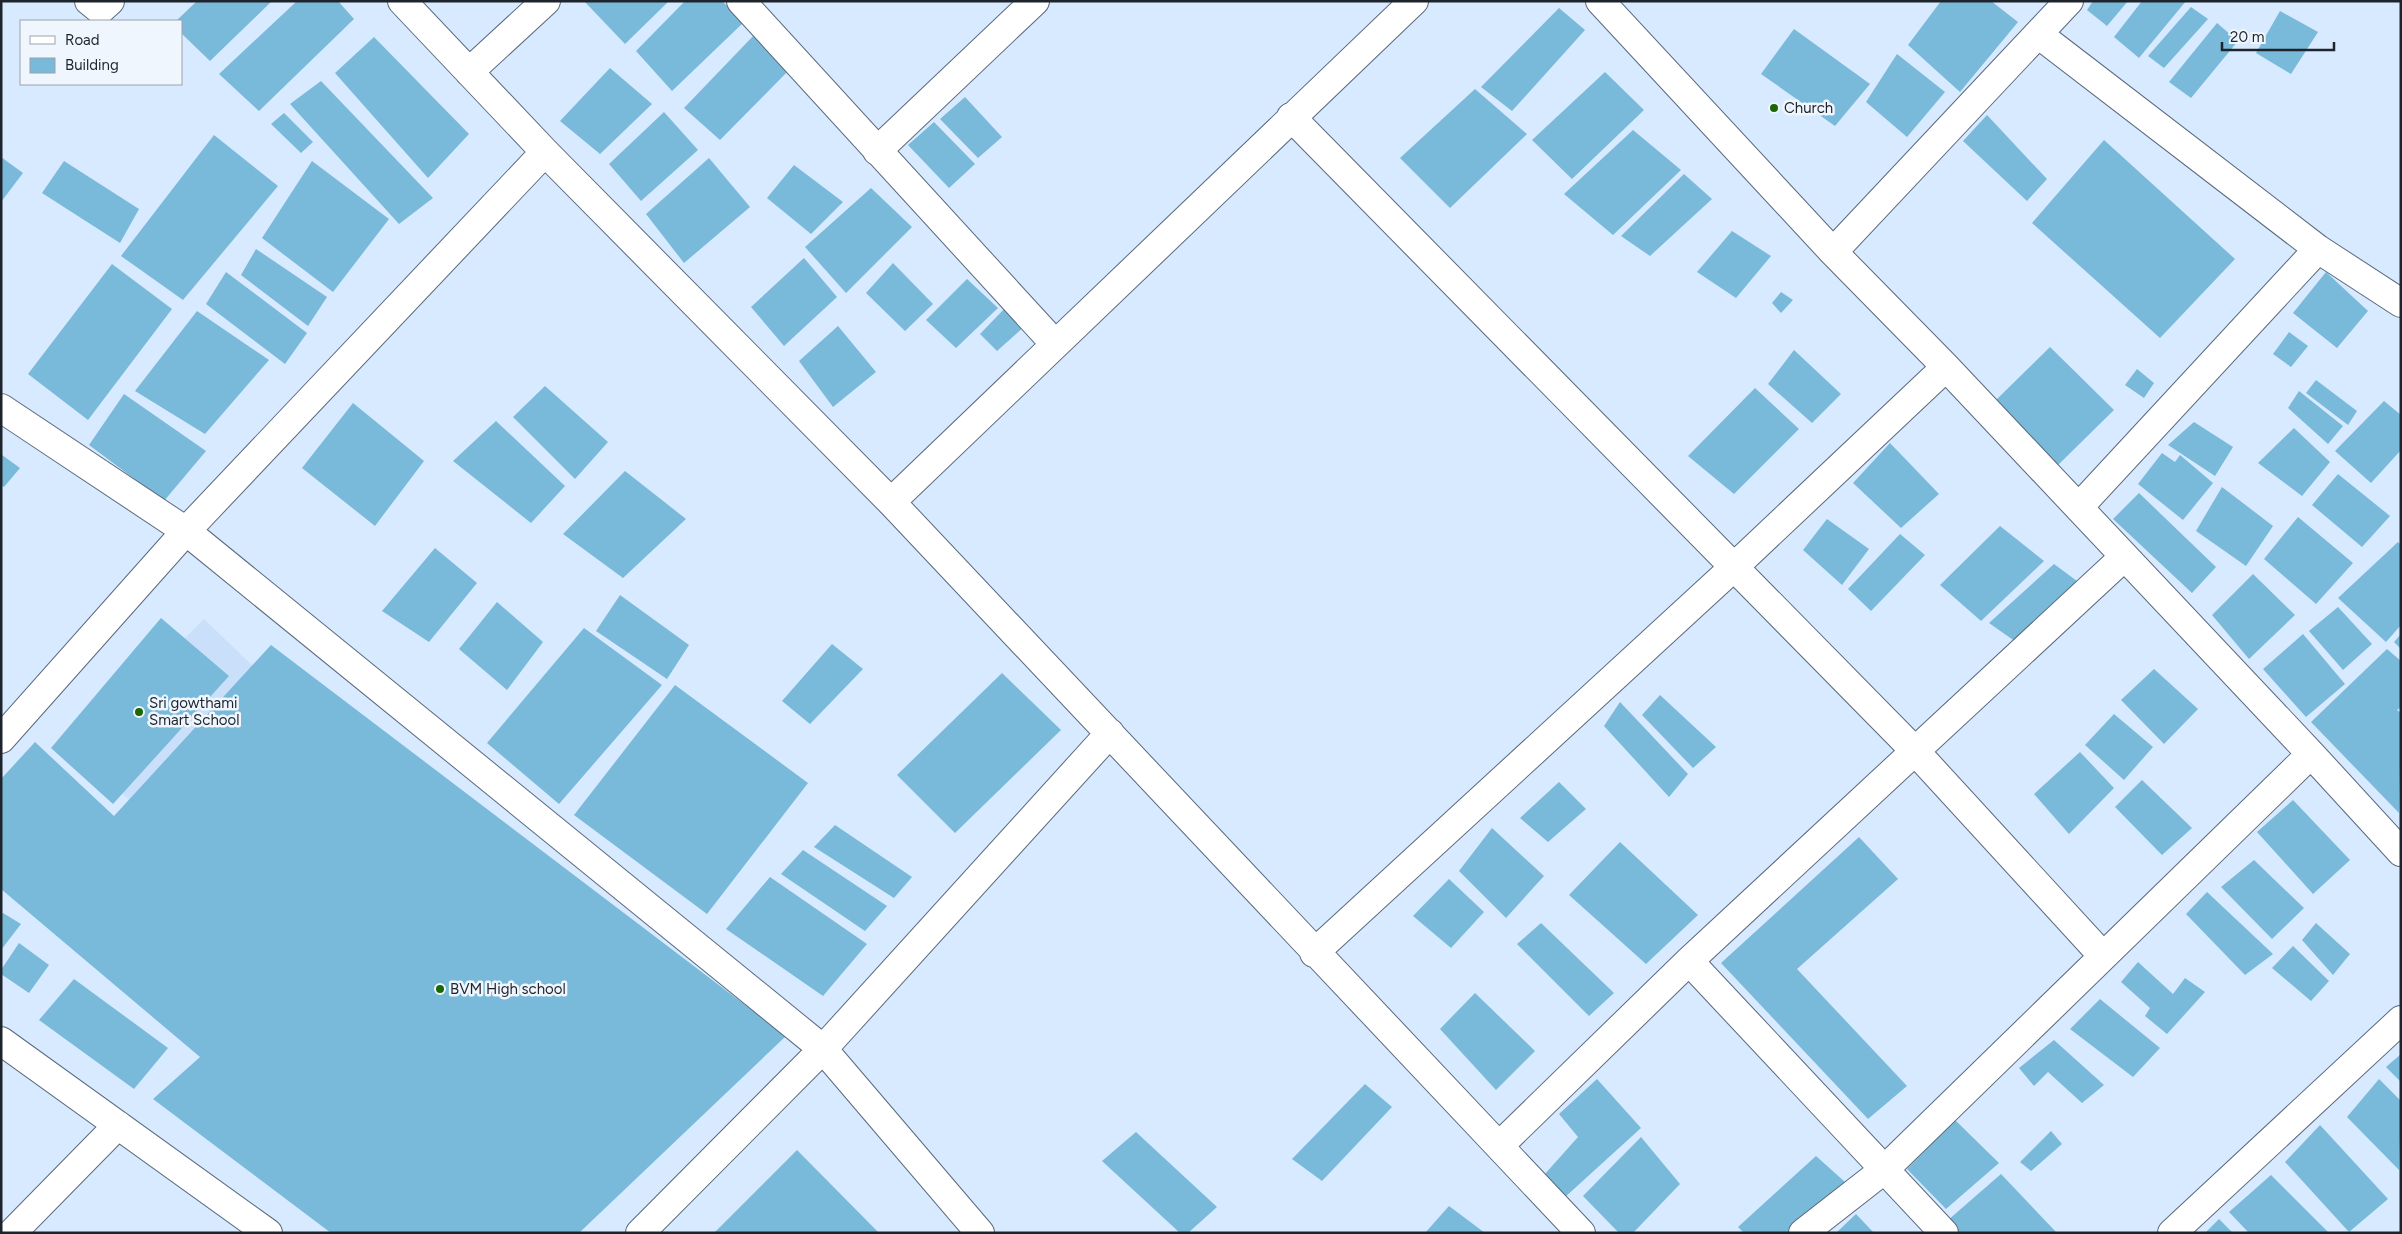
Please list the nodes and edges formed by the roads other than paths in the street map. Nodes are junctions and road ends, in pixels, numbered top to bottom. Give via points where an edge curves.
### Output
1 (89, 1) edge
2 (110, 1) edge
3 (402, 1) edge
4 (546, 1) edge
5 (741, 1) edge
6 (1035, 1) edge
7 (1414, 1) edge
8 (1600, 1) edge
9 (2069, 1) edge
10 (2038, 34) junction
11 (469, 72) junction
12 (1291, 117) junction
13 (877, 151) junction
14 (545, 152) junction
15 (2318, 249) junction
16 (1833, 252) junction
17 (2401, 303) edge
18 (1055, 344) junction
19 (1946, 367) junction
20 (1, 408) edge
21 (891, 502) junction
22 (2079, 507) junction
23 (186, 531) junction
24 (2124, 556) junction
25 (1734, 566) junction
26 (1110, 733) junction
27 (1, 739) edge
28 (1915, 751) junction
29 (2311, 754) junction
30 (2398, 845) edge
31 (1314, 953) junction
32 (2103, 956) junction
33 (1689, 961) junction
34 (2401, 1020) edge
35 (1, 1041) edge
36 (823, 1049) junction
37 (118, 1125) junction
38 (1499, 1146) junction
39 (1885, 1169) junction
40 (12, 1233) edge
41 (268, 1233) edge
42 (640, 1233) edge
43 (980, 1233) edge
44 (1581, 1233) edge
45 (1803, 1233) edge
46 (1944, 1233) edge
47 (2172, 1233) edge

1 - 2 street via 100,10
3 - 11 street
4 - 11 street
5 - 13 street
6 - 13 street
7 - 12 street
8 - 16 street
9 - 10 street
10 - 15 street
10 - 16 street
11 - 14 street
12 - 18 street
12 - 25 street
13 - 18 street
14 - 21 street
14 - 23 street
15 - 17 street
15 - 22 street
16 - 19 street
18 - 21 street
19 - 22 street
19 - 25 street
20 - 23 street
21 - 26 street
22 - 24 street
23 - 27 street
23 - 36 street
24 - 28 street
24 - 29 street
25 - 28 street
25 - 31 street
26 - 31 street
26 - 36 street
28 - 32 street
28 - 33 street
29 - 30 street
29 - 32 street
31 - 38 street
32 - 39 street
33 - 38 street
33 - 39 street
34 - 47 street
35 - 37 street
36 - 42 street
36 - 43 street
37 - 40 street
37 - 41 street
38 - 44 street
39 - 45 street
39 - 46 street

